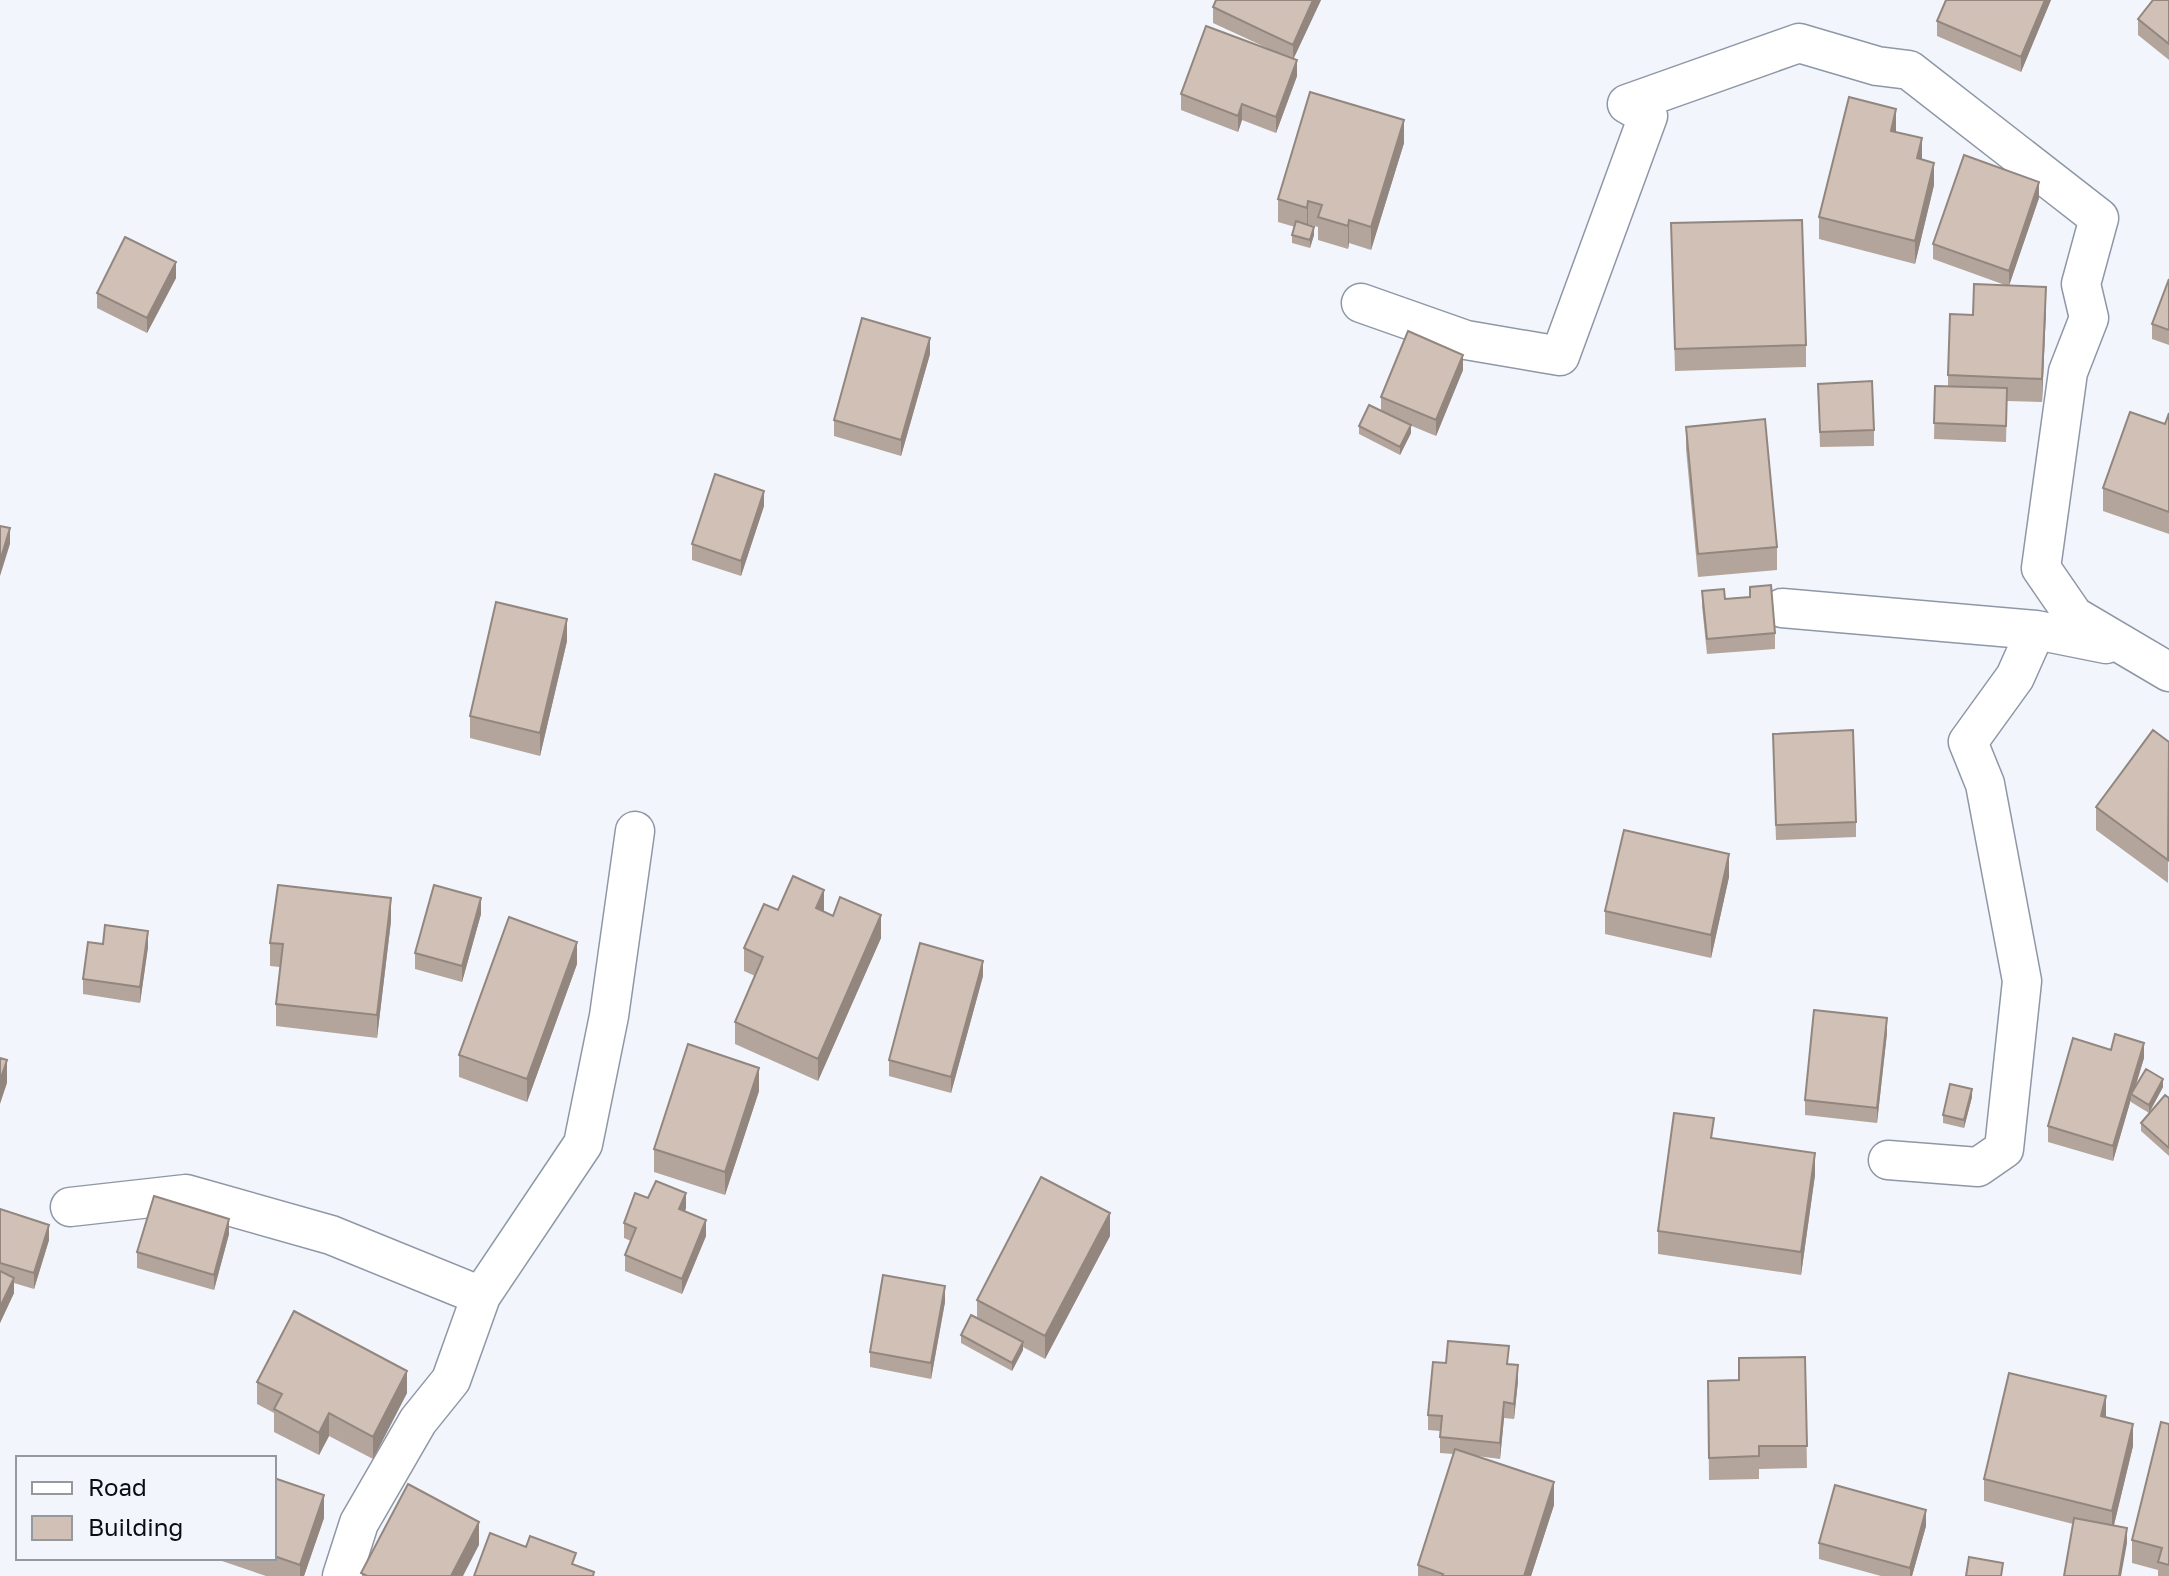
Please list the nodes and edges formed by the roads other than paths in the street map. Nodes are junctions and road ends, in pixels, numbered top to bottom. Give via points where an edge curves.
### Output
1 (1361, 303) dead end
2 (1782, 608) dead end
3 (2036, 630) junction
4 (2132, 649) junction
5 (2169, 672) edge
6 (635, 831) dead end
7 (1888, 1160) dead end
8 (70, 1207) dead end
9 (481, 1296) junction
10 (342, 1576) edge

1 - 4 street via 1466,340 1560,356 1648,116 1627,104 1799,43 1909,70 2099,218 2081,284 2089,318 2068,372 2041,568 2074,616
2 - 3 street
3 - 4 street
3 - 7 street via 2015,677 1968,742 1985,784 2022,981 2004,1149 1978,1167
4 - 5 street
6 - 9 street via 609,1016 583,1144
8 - 9 street via 186,1194 331,1235
9 - 10 street via 451,1380 418,1421 359,1523

